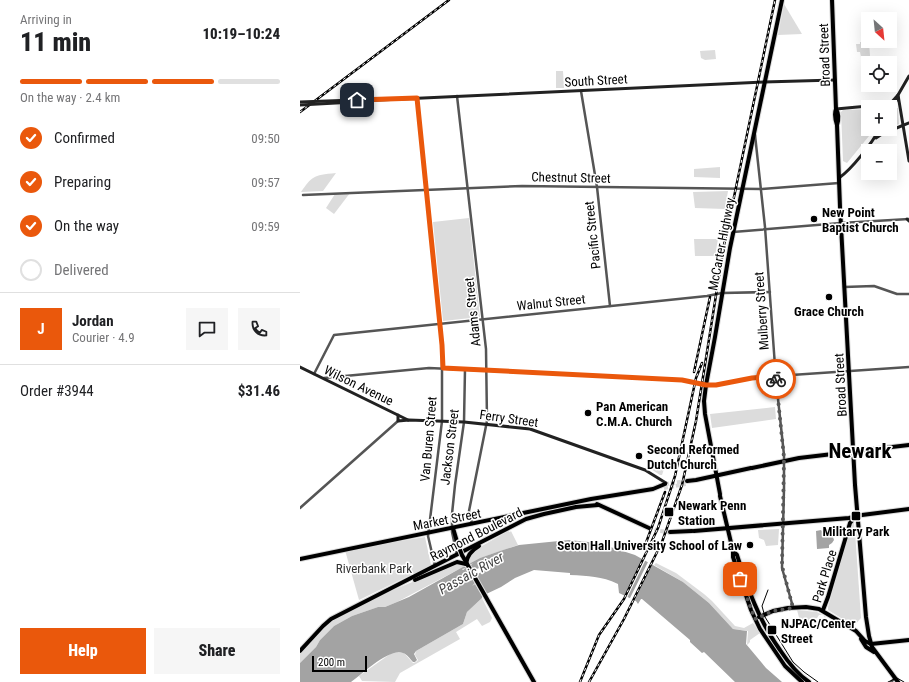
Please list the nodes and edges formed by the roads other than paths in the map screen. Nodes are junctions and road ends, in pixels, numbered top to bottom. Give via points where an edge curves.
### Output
1 (782, 0) edge
2 (832, 0) edge
3 (909, 76) edge
4 (835, 80) junction
5 (764, 82) junction
6 (581, 91) junction
7 (898, 95) junction
8 (457, 96) junction
9 (417, 98) junction
10 (894, 100) edge
11 (897, 100) edge
12 (300, 104) edge
13 (861, 108) edge
14 (836, 109) junction
15 (909, 124) edge
16 (903, 125) junction
17 (754, 132) junction
18 (876, 136) edge
19 (874, 139) junction
20 (909, 161) edge
21 (839, 180) junction
22 (597, 187) junction
23 (468, 188) junction
24 (742, 188) junction
25 (761, 189) junction
26 (427, 190) junction
27 (303, 195) dead end
28 (908, 220) edge
29 (841, 223) junction
30 (766, 230) junction
31 (733, 232) junction
32 (844, 287) junction
33 (770, 292) junction
34 (722, 293) junction
35 (909, 294) edge
36 (610, 306) junction
37 (483, 320) junction
38 (440, 324) junction
39 (300, 367) edge
40 (909, 367) edge
41 (443, 368) junction
42 (465, 369) junction
43 (487, 370) junction
44 (849, 371) junction
45 (314, 374) junction
46 (776, 376) junction
47 (323, 378) junction
48 (706, 385) junction
49 (398, 415) junction
50 (408, 420) junction
51 (398, 421) junction
52 (442, 421) junction
53 (464, 422) junction
54 (486, 424) junction
55 (909, 445) edge
56 (854, 452) junction
57 (784, 460) junction
58 (716, 476) junction
59 (688, 482) tunnel mouth
60 (664, 485) joint
61 (602, 498) junction
62 (597, 499) junction
63 (582, 501) junction
64 (588, 504) junction
65 (598, 505) junction
66 (300, 508) edge
67 (566, 509) joint
68 (909, 510) edge
69 (534, 511) junction
70 (858, 516) junction
71 (508, 517) junction
72 (517, 523) junction
73 (472, 524) junction
74 (784, 524) junction
75 (509, 527) junction
76 (648, 527) tunnel mouth
77 (453, 528) junction
78 (728, 528) junction
79 (429, 533) junction
80 (669, 533) tunnel mouth
81 (460, 555) junction
82 (300, 559) edge
83 (465, 562) junction
84 (435, 567) junction
85 (400, 584) junction
86 (793, 608) junction
87 (823, 610) junction
88 (757, 618) junction
89 (861, 636) junction
90 (909, 640) edge
91 (871, 644) junction
92 (300, 650) edge
93 (876, 653) junction
94 (896, 680) edge
95 (534, 682) edge
96 (801, 682) edge
97 (809, 682) edge
98 (890, 682) edge

1 - 5 main road, McCarter Highway
2 - 4 main road, Broad Street
3 - 7 main road
4 - 5 main road, South Street
4 - 14 main road, Broad Street
5 - 6 main road, South Street
5 - 17 main road, McCarter Highway
6 - 8 main road, South Street
6 - 22 street, Pacific Street
7 - 10 main road
7 - 11 main road
7 - 16 main road
8 - 9 main road, South Street
8 - 23 street, Adams Street
9 - 12 main road, South Street, bridge
9 - 26 street, Van Buren Street
13 - 14 main road
14 - 21 main road, Broad Street
15 - 16 main road
16 - 19 main road
16 - 20 main road
17 - 24 main road, McCarter Highway
17 - 25 street, Mulberry Street
18 - 19 main road
19 - 21 main road
21 - 25 street, Chestnut Street
21 - 29 main road, Broad Street
22 - 23 street, Chestnut Street
22 - 24 street, Chestnut Street
22 - 36 street, Pacific Street
23 - 26 street, Chestnut Street
23 - 37 street, Adams Street
24 - 25 street, Chestnut Street
24 - 31 main road, McCarter Highway
25 - 30 street, Mulberry Street
26 - 27 street, Chestnut Street
26 - 38 street, Van Buren Street
28 - 29 street
29 - 30 street
29 - 32 main road, Broad Street
30 - 31 street
30 - 33 street, Mulberry Street
31 - 34 main road, McCarter Highway
32 - 35 street via 874,286 895,294
32 - 44 main road, Broad Street
33 - 34 street, Walnut Street
33 - 46 street, Mulberry Street
34 - 36 street, Walnut Street
34 - 48 main road, McCarter Highway
36 - 37 street, Walnut Street
37 - 38 street, Walnut Street
37 - 43 street, Adams Street
38 - 41 street, Van Buren Street
38 - 45 street, Walnut Street via 334,335
39 - 45 main road, Wilson Avenue
40 - 44 street
41 - 42 street
41 - 47 street
41 - 52 street, Van Buren Street
42 - 43 street
42 - 53 street, Jackson Street
43 - 48 street via 682,380
43 - 54 street, Adams Street
44 - 46 street
44 - 56 main road, Broad Street
45 - 47 main road, Wilson Avenue
46 - 48 street
46 - 57 street, Mulberry Street
47 - 49 main road, Wilson Avenue
48 - 58 main road, McCarter Highway via 705,414
49 - 50 main road, Wilson Avenue
49 - 51 main road
50 - 51 main road, Ferry Street
50 - 52 main road, Ferry Street
51 - 66 street
52 - 53 main road, Ferry Street
52 - 79 street, Van Buren Street
53 - 54 main road, Ferry Street
53 - 77 street, Jackson Street via 455,485
54 - 60 main road, Ferry Street via 530,429 645,470
54 - 73 street, Adams Street via 469,511
55 - 56 main road
56 - 57 main road
56 - 70 main road, Broad Street
57 - 58 main road
57 - 74 street, Mulberry Street
58 - 59 main road
58 - 78 main road, McCarter Highway
60 - 61 main road, Market Street
61 - 62 main road, Market Street
61 - 65 main road via 597,501
62 - 63 main road, Market Street
62 - 64 main road, Market Street
63 - 64 main road
63 - 69 main road, Market Street
64 - 65 main road
64 - 67 main road, Market Street
65 - 76 main road
67 - 72 main road, Raymond Boulevard via 537,515
68 - 70 main road
69 - 71 main road, Market Street
69 - 72 main road
70 - 74 main road
70 - 87 main road, Park Place via 850,523
70 - 91 main road, Broad Street via 866,617
71 - 73 main road, Market Street
71 - 75 main road via 512,521
72 - 75 main road, Raymond Boulevard
73 - 77 main road, Market Street
74 - 78 main road
74 - 86 street, Mulberry Street via 782,569
75 - 81 main road, Raymond Boulevard
75 - 83 main road via 473,550
77 - 79 main road, Market Street
77 - 81 main road, Jackson Street, bridge
77 - 81 street, Jackson Street
78 - 80 main road
78 - 88 main road, McCarter Highway via 733,557
79 - 82 main road, Market Street
79 - 84 street, Van Buren Street
81 - 83 main road, Jackson Street
81 - 84 main road, Raymond Boulevard
83 - 85 main road via 456,562
83 - 95 main road, Jackson Street
84 - 85 main road, Raymond Boulevard
85 - 92 main road, Raymond Boulevard via 329,620
86 - 87 main road via 809,607
86 - 88 main road via 773,611
87 - 89 main road, Park Place
88 - 96 main road, McCarter Highway via 763,635 789,671
88 - 97 main road, McCarter Highway via 798,674
89 - 91 main road, Park Place
89 - 93 main road via 866,647
90 - 91 main road
91 - 93 main road
93 - 94 main road
94 - 98 street

